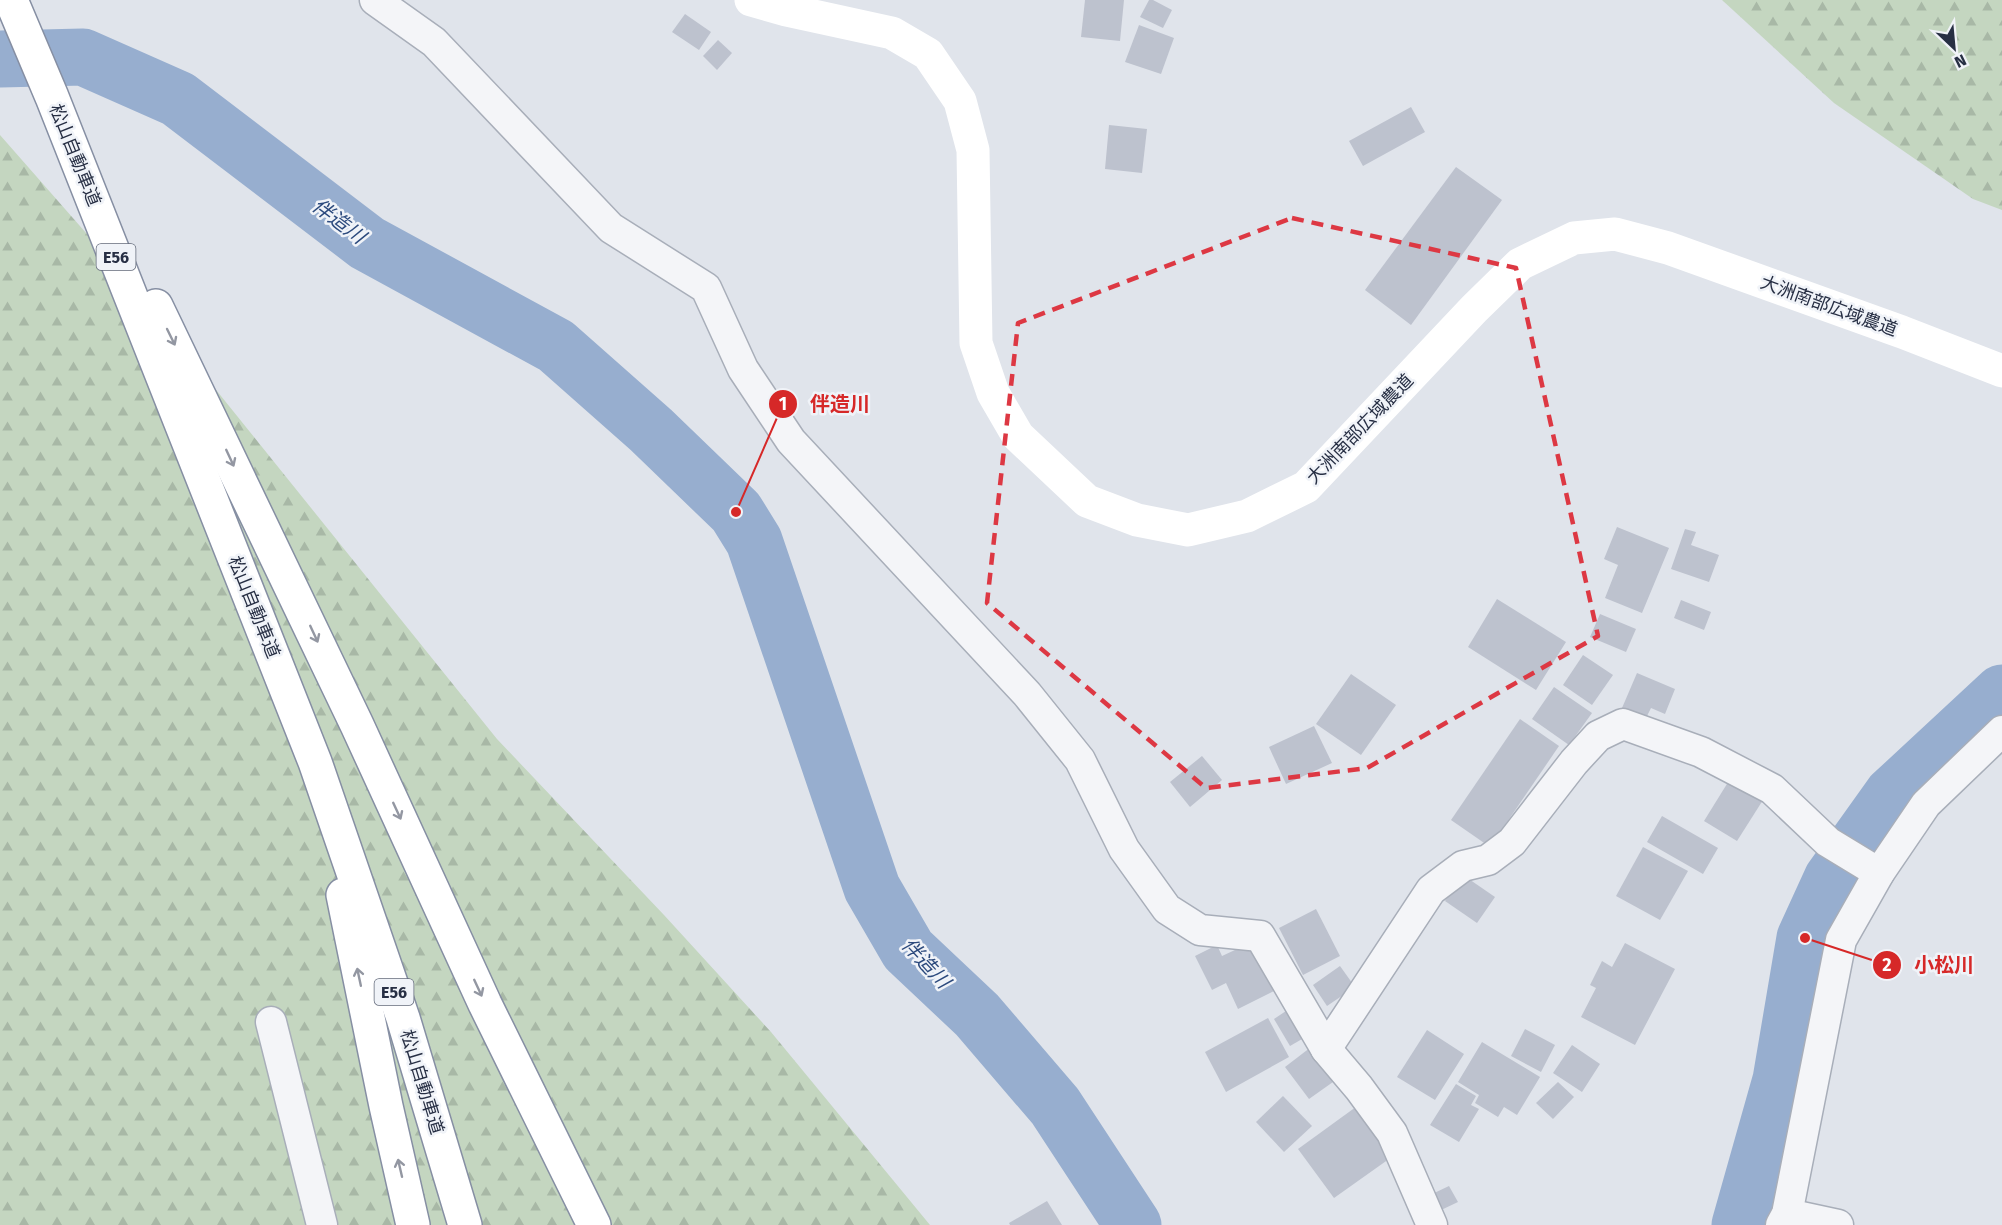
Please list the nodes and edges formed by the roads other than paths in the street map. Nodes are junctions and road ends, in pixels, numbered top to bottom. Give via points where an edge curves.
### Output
1 (11, 0) edge
2 (375, 0) edge
3 (751, 0) edge
4 (2002, 371) edge
5 (192, 411) junction
6 (2002, 731) edge
7 (315, 762) junction
8 (1872, 869) junction
9 (271, 1022) dead end
10 (1326, 1049) junction
11 (1784, 1219) edge
12 (322, 1225) edge
13 (413, 1225) edge
14 (465, 1225) edge
15 (594, 1225) edge
16 (1432, 1225) edge
17 (1838, 1225) edge

1 - 5 main road, 松山自動車道
2 - 10 street via 434,42 610,228 706,288 743,369 791,441 1027,694 1080,760 1124,849 1167,909 1200,930 1260,936
3 - 4 main road, 大洲南部広域農道 via 892,33 928,54 960,101 973,150 976,343 993,393 1018,436 1087,501 1137,520 1188,530 1247,516 1306,487 1520,264 1574,238 1615,234 1668,248
5 - 7 main road, 松山自動車道 / E56
5 -> 15 main road via 352,714 485,1004
6 - 8 street via 1926,804
13 -> 7 main road
7 - 14 main road, 松山自動車道 / E56 via 403,1018
8 - 10 street via 1828,842 1772,789 1701,752 1623,724 1598,736 1512,842 1488,860 1464,866 1431,890
8 - 11 street via 1840,940
9 - 12 street
10 - 16 street via 1392,1133
11 - 17 street

